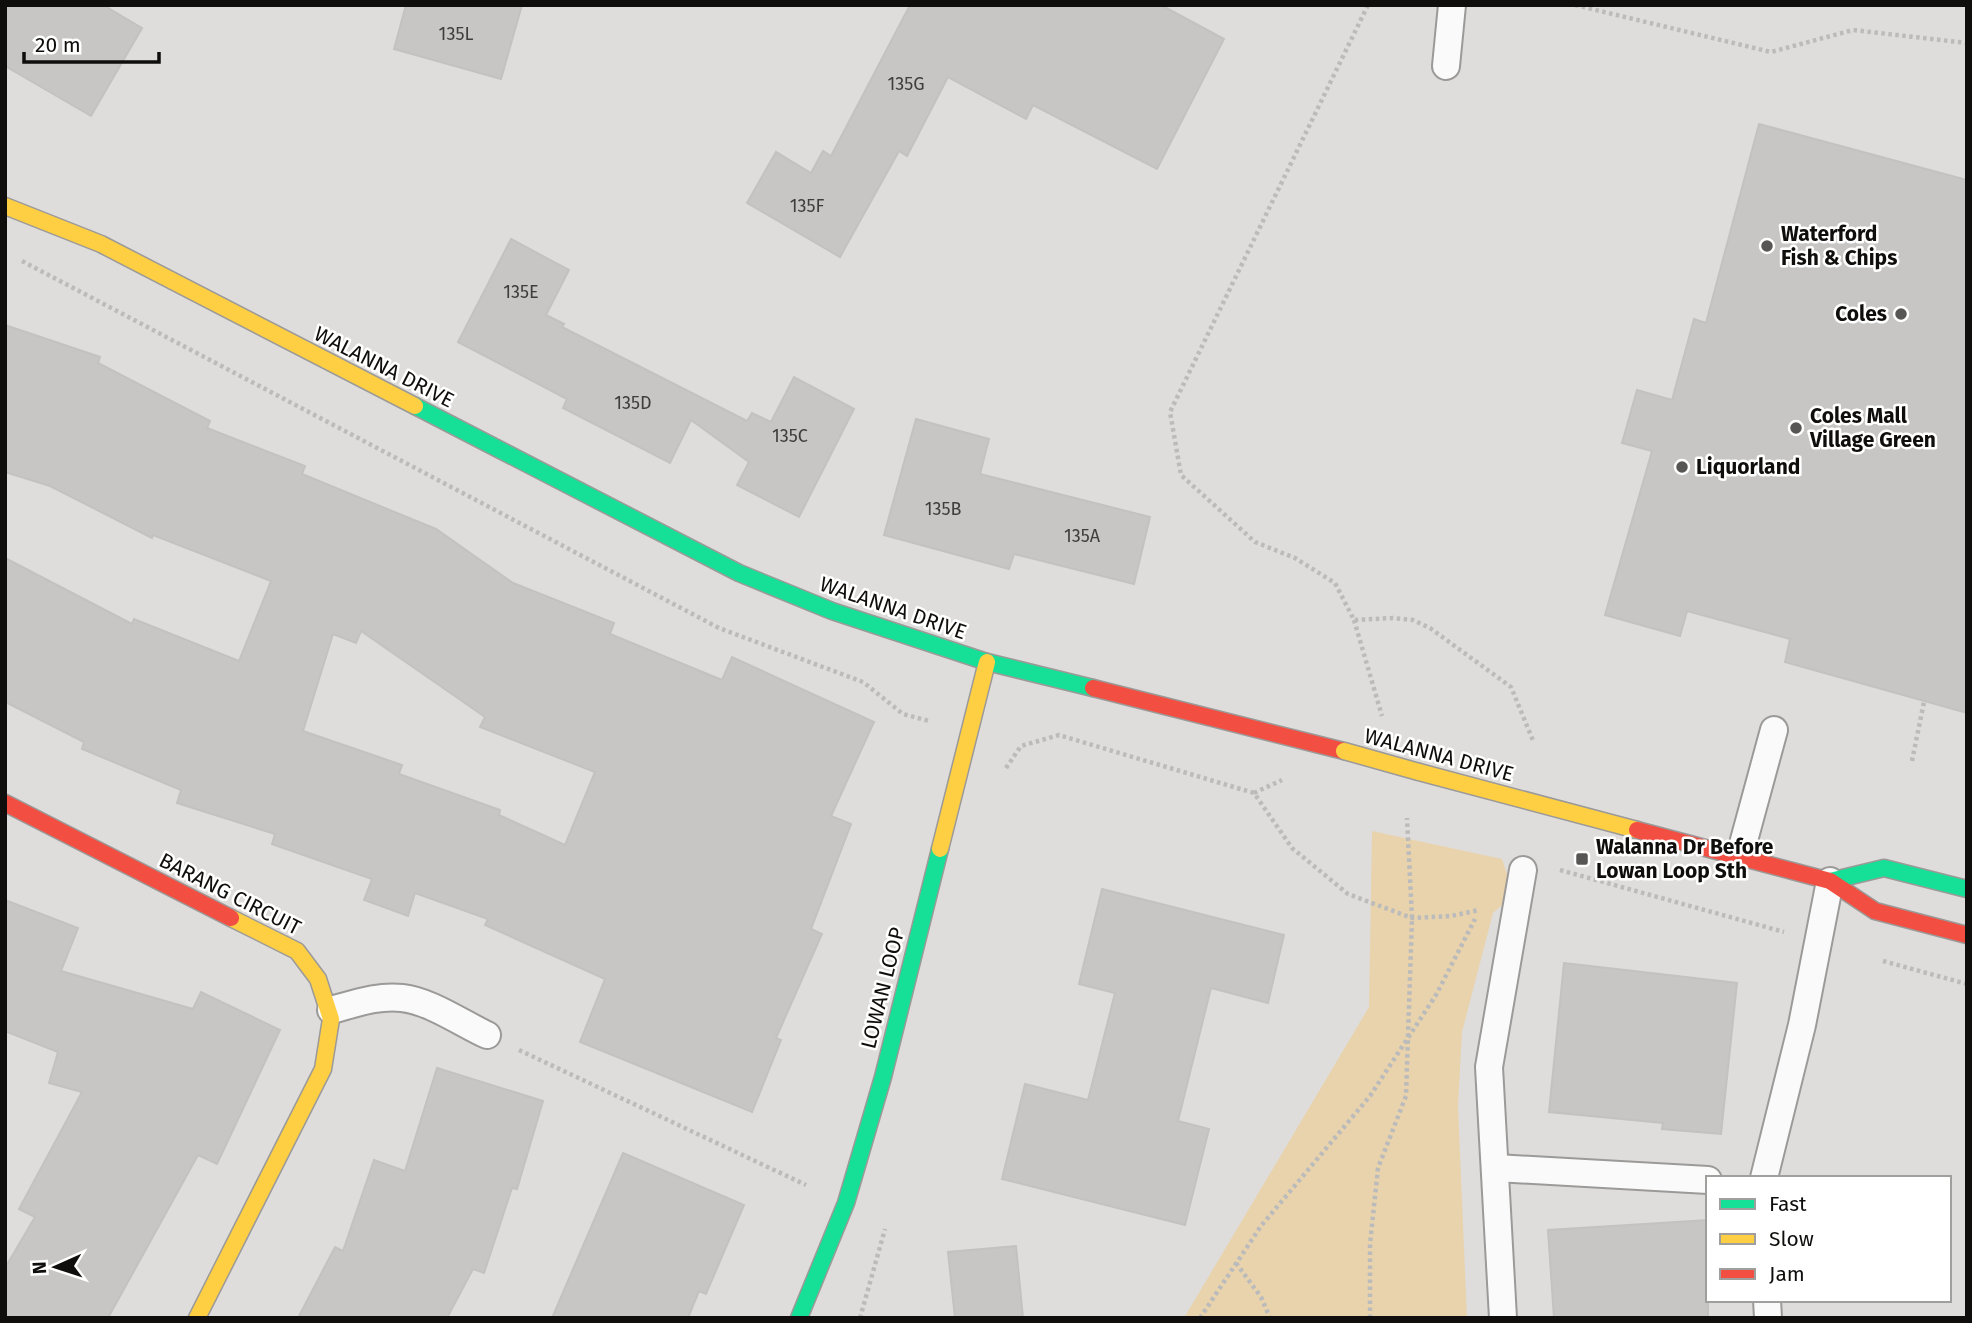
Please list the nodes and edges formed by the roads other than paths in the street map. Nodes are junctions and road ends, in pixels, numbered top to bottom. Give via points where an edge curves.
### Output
1 (1452, 5) edge
2 (1446, 66) dead end
3 (5, 206) edge
4 (987, 662) junction
5 (1774, 730) dead end
6 (5, 803) edge
7 (1740, 855) junction
8 (1523, 870) road end
9 (1830, 881) junction
10 (1967, 889) edge
11 (1967, 935) edge
12 (331, 1010) junction
13 (487, 1035) road end
14 (1496, 1168) junction
15 (1764, 1176) edge
16 (1706, 1180) edge
17 (197, 1318) edge
18 (799, 1318) edge
19 (1503, 1318) edge

1 - 2 lane
3 - 4 street, WALANNA DRIVE via 101,244 739,573 832,611
4 - 7 street, WALANNA DRIVE, bridge
4 - 18 street, LOWAN LOOP via 883,1077 846,1203
5 - 7 lane
6 - 12 street, BARANG CIRCUIT via 297,951 318,977
7 - 9 street, WALANNA DRIVE
8 - 14 lane via 1489,1067
9 - 10 street, WALANNA DRIVE via 1884,868
9 - 11 street, WALANNA DRIVE via 1875,911
9 - 15 lane via 1802,1025
12 - 13 lane via 368,1000 401,998
12 - 17 street, BARANG CIRCUIT via 323,1069
14 - 16 lane
14 - 19 lane

